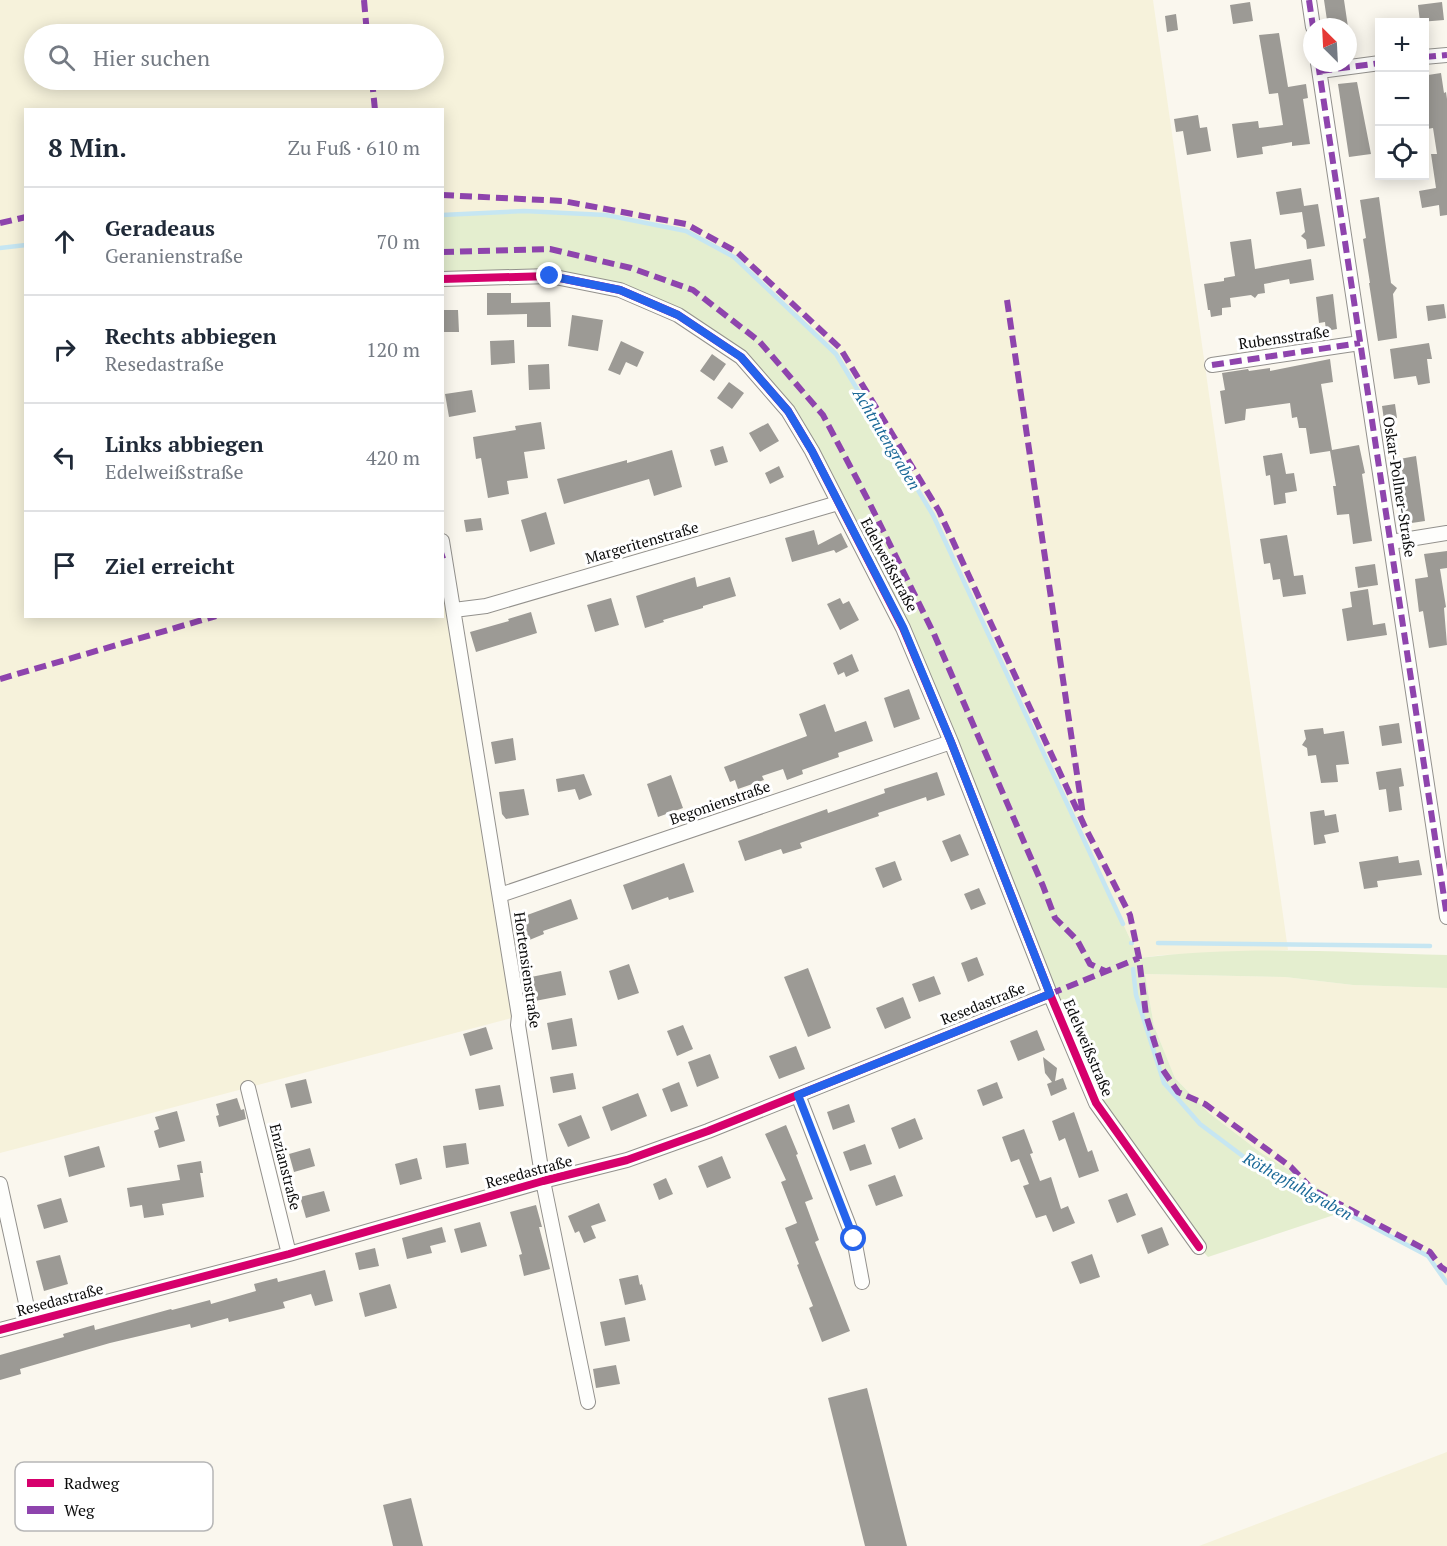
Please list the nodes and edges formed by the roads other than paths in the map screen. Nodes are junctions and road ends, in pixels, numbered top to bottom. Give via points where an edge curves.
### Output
1 (1309, 0) edge
2 (1312, 18) edge
3 (1447, 55) edge
4 (1429, 57) edge
5 (1375, 63) edge
6 (1357, 65) edge
7 (1320, 72) edge
8 (444, 279) edge
9 (1360, 343) junction
10 (1212, 365) dead end
11 (838, 503) junction
12 (1447, 533) edge
13 (1391, 542) junction
14 (444, 552) edge
15 (454, 610) junction
16 (951, 742) junction
17 (500, 895) junction
18 (1447, 917) edge
19 (1050, 994) junction
20 (248, 1088) dead end
21 (798, 1095) junction
22 (543, 1181) junction
23 (0, 1184) edge
24 (1199, 1247) dead end
25 (290, 1254) junction
26 (862, 1282) dead end
27 (30, 1321) junction
28 (0, 1330) edge
29 (588, 1402) dead end

1 - 2 street
3 - 4 street
5 - 6 street
7 - 9 street, Oskar-Pollner-Straße
8 - 11 street, Edelweißstraße via 550,276 620,290 678,315 741,357 788,411
9 - 10 street, Rubensstraße
9 - 13 street, Oskar-Pollner-Straße
11 - 15 street, Margeritenstraße via 486,606
11 - 16 street, Edelweißstraße via 903,627
12 - 13 street
13 - 18 street, Oskar-Pollner-Straße
14 - 15 street, Hortensienstraße
15 - 17 street, Hortensienstraße
16 - 17 street, Begonienstraße
16 - 19 street, Edelweißstraße
17 - 22 street, Hortensienstraße
19 - 21 street, Resedastraße
19 - 24 street, Edelweißstraße via 1103,1115
20 - 25 street, Enzianstraße
21 - 22 street, Resedastraße via 627,1160
21 - 26 street via 854,1239
22 - 25 street, Resedastraße
22 - 29 street, Hortensienstraße
23 - 27 street
25 - 27 street, Resedastraße
27 - 28 street, Resedastraße

